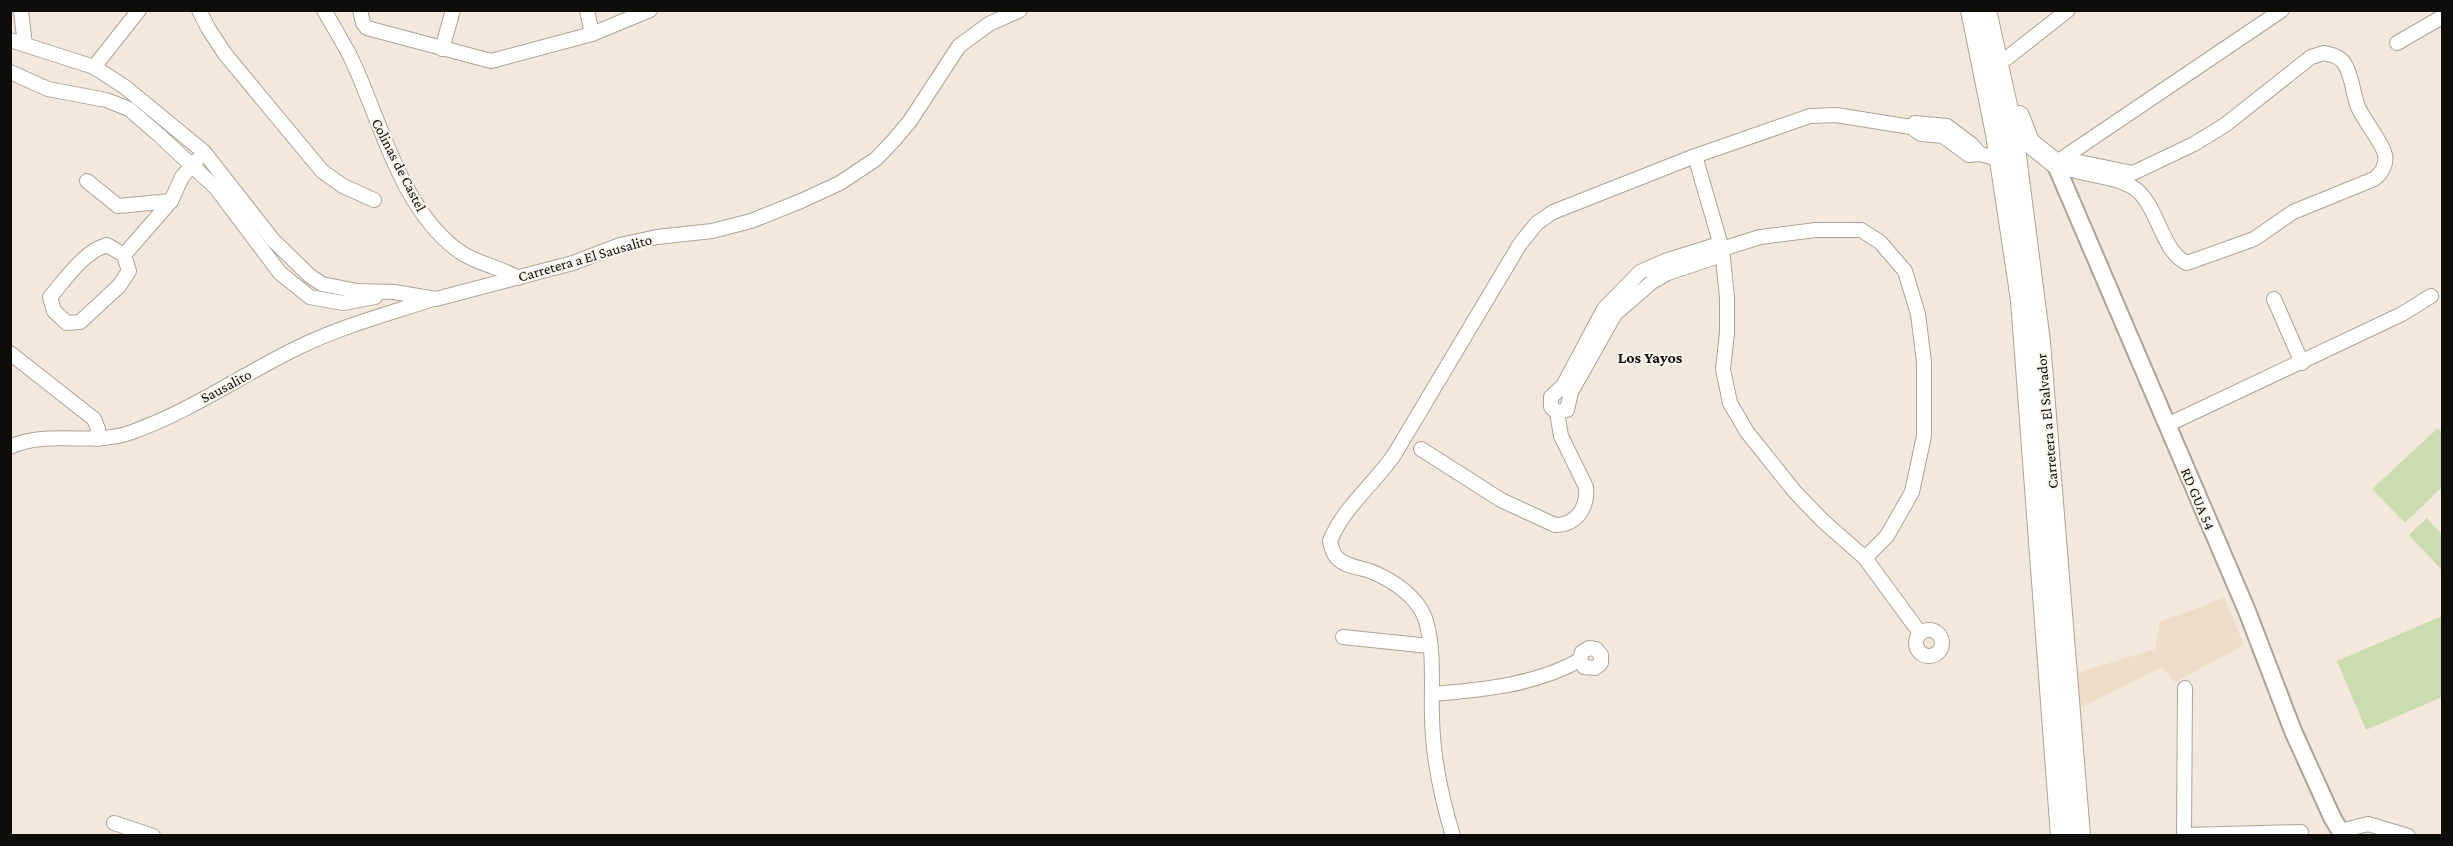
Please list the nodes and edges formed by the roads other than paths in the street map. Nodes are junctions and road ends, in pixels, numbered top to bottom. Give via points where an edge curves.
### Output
1 (139, 10) edge
2 (199, 10) edge
3 (324, 10) edge
4 (360, 10) edge
5 (453, 10) edge
6 (586, 10) edge
7 (650, 10) edge
8 (1020, 10) edge
9 (1957, 10) edge
10 (1963, 10) edge
11 (1971, 10) edge
12 (1986, 10) edge
13 (1999, 10) edge
14 (2068, 10) edge
15 (21, 11) edge
16 (2280, 11) edge
17 (2442, 17) edge
18 (10, 32) edge
19 (592, 34) junction
20 (1967, 38) junction
21 (10, 40) edge
22 (2397, 43) dead end
23 (25, 45) junction
24 (442, 49) junction
25 (2007, 58) junction
26 (94, 67) junction
27 (10, 72) edge
28 (2019, 116) junction
29 (194, 142) junction
30 (204, 152) junction
31 (1695, 156) junction
32 (1986, 156) junction
33 (187, 161) junction
34 (2055, 163) junction
35 (2027, 168) junction
36 (2131, 178) junction
37 (87, 181) dead end
38 (374, 200) dead end
39 (171, 201) junction
40 (1722, 249) junction
41 (123, 255) junction
42 (518, 278) junction
43 (322, 284) junction
44 (393, 292) junction
45 (2431, 296) dead end
46 (310, 297) junction
47 (436, 299) junction
48 (2274, 299) dead end
49 (2021, 300) junction
50 (351, 303) junction
51 (357, 324) junction
52 (2040, 342) junction
53 (10, 353) edge
54 (2302, 363) junction
55 (2167, 426) junction
56 (97, 439) junction
57 (10, 447) edge
58 (1420, 449) dead end
59 (1865, 558) junction
60 (1920, 633) dead end
61 (1343, 637) dead end
62 (1429, 646) junction
63 (1580, 660) dead end
64 (2185, 688) dead end
65 (1432, 694) junction
66 (114, 823) dead end
67 (2301, 831) dead end
68 (2341, 833) edge
69 (2184, 835) edge
70 (153, 836) edge
71 (1453, 836) edge
72 (2061, 836) edge
73 (2080, 836) edge
74 (2408, 836) edge

1 - 26 street
2 - 38 street via 225,54 322,171
3 - 42 street, Colinas de Castel via 351,58 382,136 423,213 437,231 472,260
4 - 24 street via 367,28
5 - 24 street
6 - 19 street
7 - 19 street
8 - 42 street, Carretera a El Sausalito via 989,24 958,46 917,112 894,140 876,159 840,183 750,220 712,231 620,245
9 - 20 highway
10 - 20 highway
11 - 49 highway, Carretera a El Salvador via 1996,134
12 - 52 highway, Carretera a El Salvador via 2013,133
13 - 25 highway
14 - 25 street
15 - 18 street
15 - 23 street
16 - 34 street
17 - 22 street
19 - 24 street via 491,61
20 - 32 highway
21 - 23 street
23 - 26 street
25 - 28 highway
26 - 29 street
27 - 33 street via 48,89 119,105 140,118
28 - 34 highway via 2029,142
28 - 35 highway
29 - 30 street
29 - 33 street
30 - 33 street
30 - 43 street via 273,240
31 - 32 street via 1810,116 1836,115 1911,127 1915,123 1947,126
31 - 40 street
31 - 62 street via 1553,212 1537,223 1520,244 1394,455 1337,524 1330,541 1335,556 1348,565 1390,580 1409,595 1425,618
32 - 49 highway via 2006,267
33 - 39 street
33 - 46 street via 216,188 280,273
34 - 35 highway via 2033,156
34 - 36 street via 2079,162
34 - 55 main road, RD GUA 54
35 - 52 highway via 2043,319
36 - 36 street via 2155,214 2173,255 2187,263 2254,239 2293,212 2374,179 2383,169 2386,157 2359,107 2346,64 2335,55 2324,53 2311,57 2225,125
37 - 39 street via 118,206
39 - 41 street
40 - 58 street via 1713,246 1640,272 1604,309 1563,387 1551,397 1561,436 1586,487 1580,514 1563,525 1555,525 1501,500
40 - 59 street via 1727,297 1723,369 1730,403 1747,432 1795,492
40 - 59 street via 1760,237 1816,230 1861,230 1880,242 1905,271 1918,314 1924,362 1924,436 1914,484 1903,511 1887,536
41 - 41 street via 129,271 119,286 80,322 67,323 54,311 50,297 96,248 107,245
42 - 47 street, Carretera a El Sausalito
43 - 44 street, Carretera a El Sausalito
43 - 46 street
44 - 47 street, Carretera a El Sausalito
44 - 50 street
45 - 54 street
46 - 50 street
47 - 51 street, Sausalito
48 - 54 street
49 - 72 highway, Carretera a El Salvador
50 - 51 street
51 - 56 street, Sausalito via 299,346 159,421 130,433
52 - 73 highway, Carretera a El Salvador
53 - 56 street via 94,420
54 - 55 street
55 - 68 main road, RD GUA 54 via 2294,731
56 - 57 street, Sausalito via 36,438
59 - 60 street
61 - 62 street
62 - 65 street
63 - 65 street via 1560,671 1513,684
64 - 69 street
65 - 71 street via 1439,790
66 - 70 street
67 - 69 street
68 - 74 street via 2368,824

